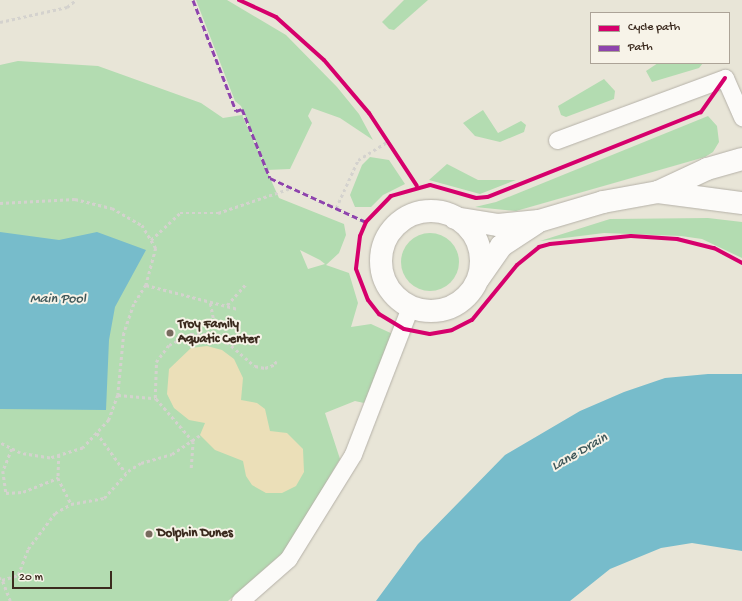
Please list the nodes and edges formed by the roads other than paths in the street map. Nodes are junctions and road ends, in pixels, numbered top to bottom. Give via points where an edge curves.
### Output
1 (742, 117) edge
2 (557, 140) dead end
3 (742, 159) edge
4 (658, 192) junction
5 (742, 203) edge
6 (455, 218) junction
7 (539, 221) junction
8 (476, 284) junction
9 (410, 307) junction
10 (240, 601) edge

1 - 2 lane via 725,78
3 - 4 street via 707,169
4 - 5 street
4 - 7 street via 603,202
6 - 7 street via 498,225
6 - 8 street via 470,230 479,246 481,266
6 - 9 street via 436,211 416,214 398,223 386,239 380,259 384,278 394,296
7 - 8 street via 501,246
8 - 9 street via 464,299 448,308 428,312
9 - 10 lane via 353,454 288,559

